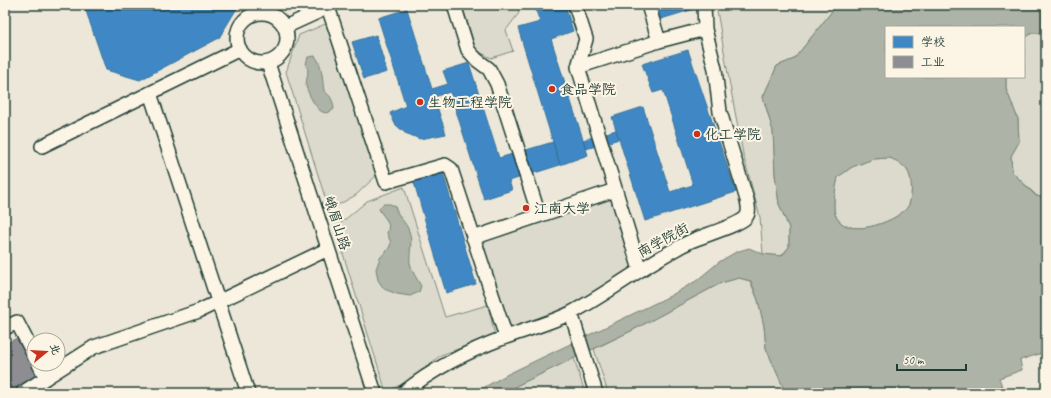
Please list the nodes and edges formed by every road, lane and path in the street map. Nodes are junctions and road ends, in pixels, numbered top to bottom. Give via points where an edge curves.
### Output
1 (454, 5) edge
2 (574, 5) edge
3 (648, 5) edge
4 (704, 5) edge
5 (324, 7) edge
6 (285, 27) junction
7 (705, 29) junction
8 (659, 41) junction
9 (240, 49) junction
10 (268, 63) junction
11 (578, 67) junction
12 (150, 93) junction
13 (42, 146) dead end
14 (615, 190) junction
15 (539, 215) junction
16 (473, 238) junction
17 (328, 249) junction
18 (640, 270) junction
19 (218, 302) junction
20 (571, 313) junction
21 (5, 328) edge
22 (506, 337) junction
23 (26, 339) edge
24 (43, 372) edge
25 (46, 378) junction
26 (22, 393) edge
27 (248, 393) edge
28 (375, 393) edge
29 (402, 393) edge
30 (596, 393) edge

1 - 15 street via 468,50 489,69 497,84
2 - 11 street via 586,39
3 - 8 street
4 - 7 street, 南学院街
5 - 6 street
5 - 16 street via 386,182 445,165 451,169
6 - 9 street via 274,15 251,15 244,20 237,34
6 - 10 street via 288,38 285,49 278,58
7 - 8 street
7 - 18 street, 南学院街 via 715,69 720,112 749,210 745,218 735,224 690,242
8 - 11 street
9 - 10 street via 247,58 257,63
9 - 12 street
10 - 17 street, 峨眉山路
11 - 14 street
12 - 13 street
12 - 19 street
14 - 15 street
14 - 18 street
15 - 16 street
16 - 22 street
17 - 19 street
17 - 28 street, 峨眉山路
18 - 20 street, 南学院街
19 - 25 street via 94,347
19 - 27 street
20 - 22 street, 南学院街
20 - 30 street
21 - 23 street via 17,322
22 - 29 street, 南学院街 via 461,355 419,379
24 - 25 street
25 - 26 street

